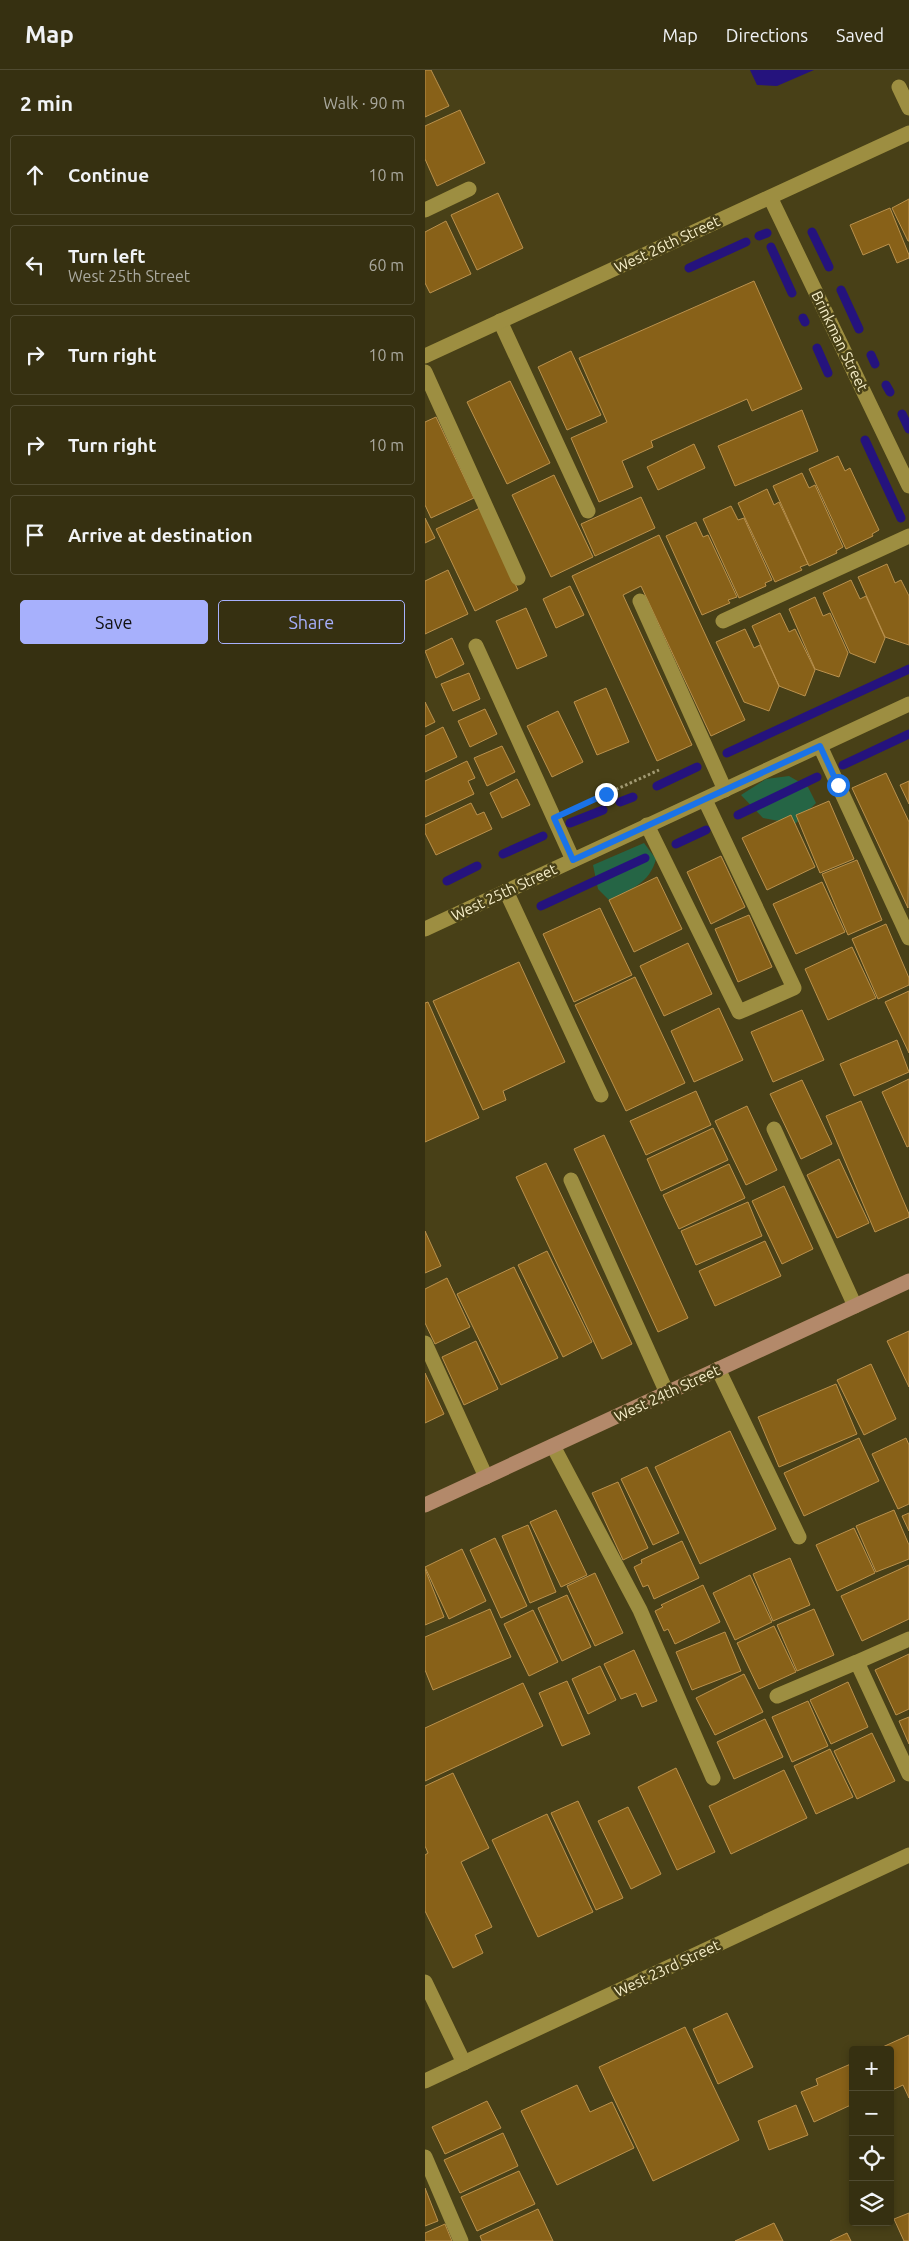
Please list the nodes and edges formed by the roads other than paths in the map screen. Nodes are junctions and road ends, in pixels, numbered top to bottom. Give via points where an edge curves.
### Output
1 (899, 87) dead end
2 (909, 108) edge
3 (909, 133) edge
4 (469, 189) dead end
5 (770, 197) junction
6 (425, 210) edge
7 (501, 321) junction
8 (425, 356) edge
9 (425, 372) edge
10 (909, 486) edge
11 (588, 511) dead end
12 (909, 536) edge
13 (518, 578) dead end
14 (640, 601) dead end
15 (723, 621) dead end
16 (476, 646) dead end
17 (909, 704) edge
18 (820, 746) junction
19 (725, 790) junction
20 (705, 800) junction
21 (647, 825) junction
22 (573, 860) junction
23 (506, 891) junction
24 (425, 929) edge
25 (909, 938) edge
26 (601, 1095) dead end
27 (774, 1129) dead end
28 (571, 1180) dead end
29 (909, 1281) edge
30 (855, 1306) junction
31 (425, 1343) edge
32 (718, 1369) junction
33 (667, 1392) junction
34 (553, 1446) junction
35 (485, 1477) junction
36 (425, 1505) edge
37 (799, 1537) dead end
38 (909, 1639) edge
39 (857, 1662) junction
40 (777, 1696) dead end
41 (909, 1774) edge
42 (713, 1778) dead end
43 (909, 1855) edge
44 (425, 1982) edge
45 (464, 2063) junction
46 (425, 2081) edge
47 (425, 2157) edge
48 (461, 2241) edge

1 - 2 street
3 - 5 street, West 26th Street
4 - 6 street
5 - 7 street, West 26th Street
5 - 10 street, Brinkman Street
7 - 8 street, West 26th Street
7 - 11 street
9 - 13 street
12 - 15 street
14 - 19 street
16 - 22 street
17 - 18 street, West 25th Street
18 - 19 street, West 25th Street
18 - 25 street
19 - 20 street, West 25th Street
20 - 21 street, West 25th Street
20 - 21 street via 794,988 739,1012
21 - 22 street, West 25th Street
22 - 23 street, West 25th Street
23 - 24 street, West 25th Street
23 - 26 street
27 - 30 street
28 - 33 street
29 - 30 street, West 24th Street
30 - 32 street, West 24th Street
31 - 35 street
32 - 33 street, West 24th Street
32 - 37 street
33 - 34 street, West 24th Street
34 - 35 street, West 24th Street
34 - 42 street via 640,1610
35 - 36 street, West 24th Street
38 - 39 street
39 - 40 street
39 - 41 street
43 - 45 street, West 23rd Street
44 - 45 street
45 - 46 street, West 23rd Street
47 - 48 street

